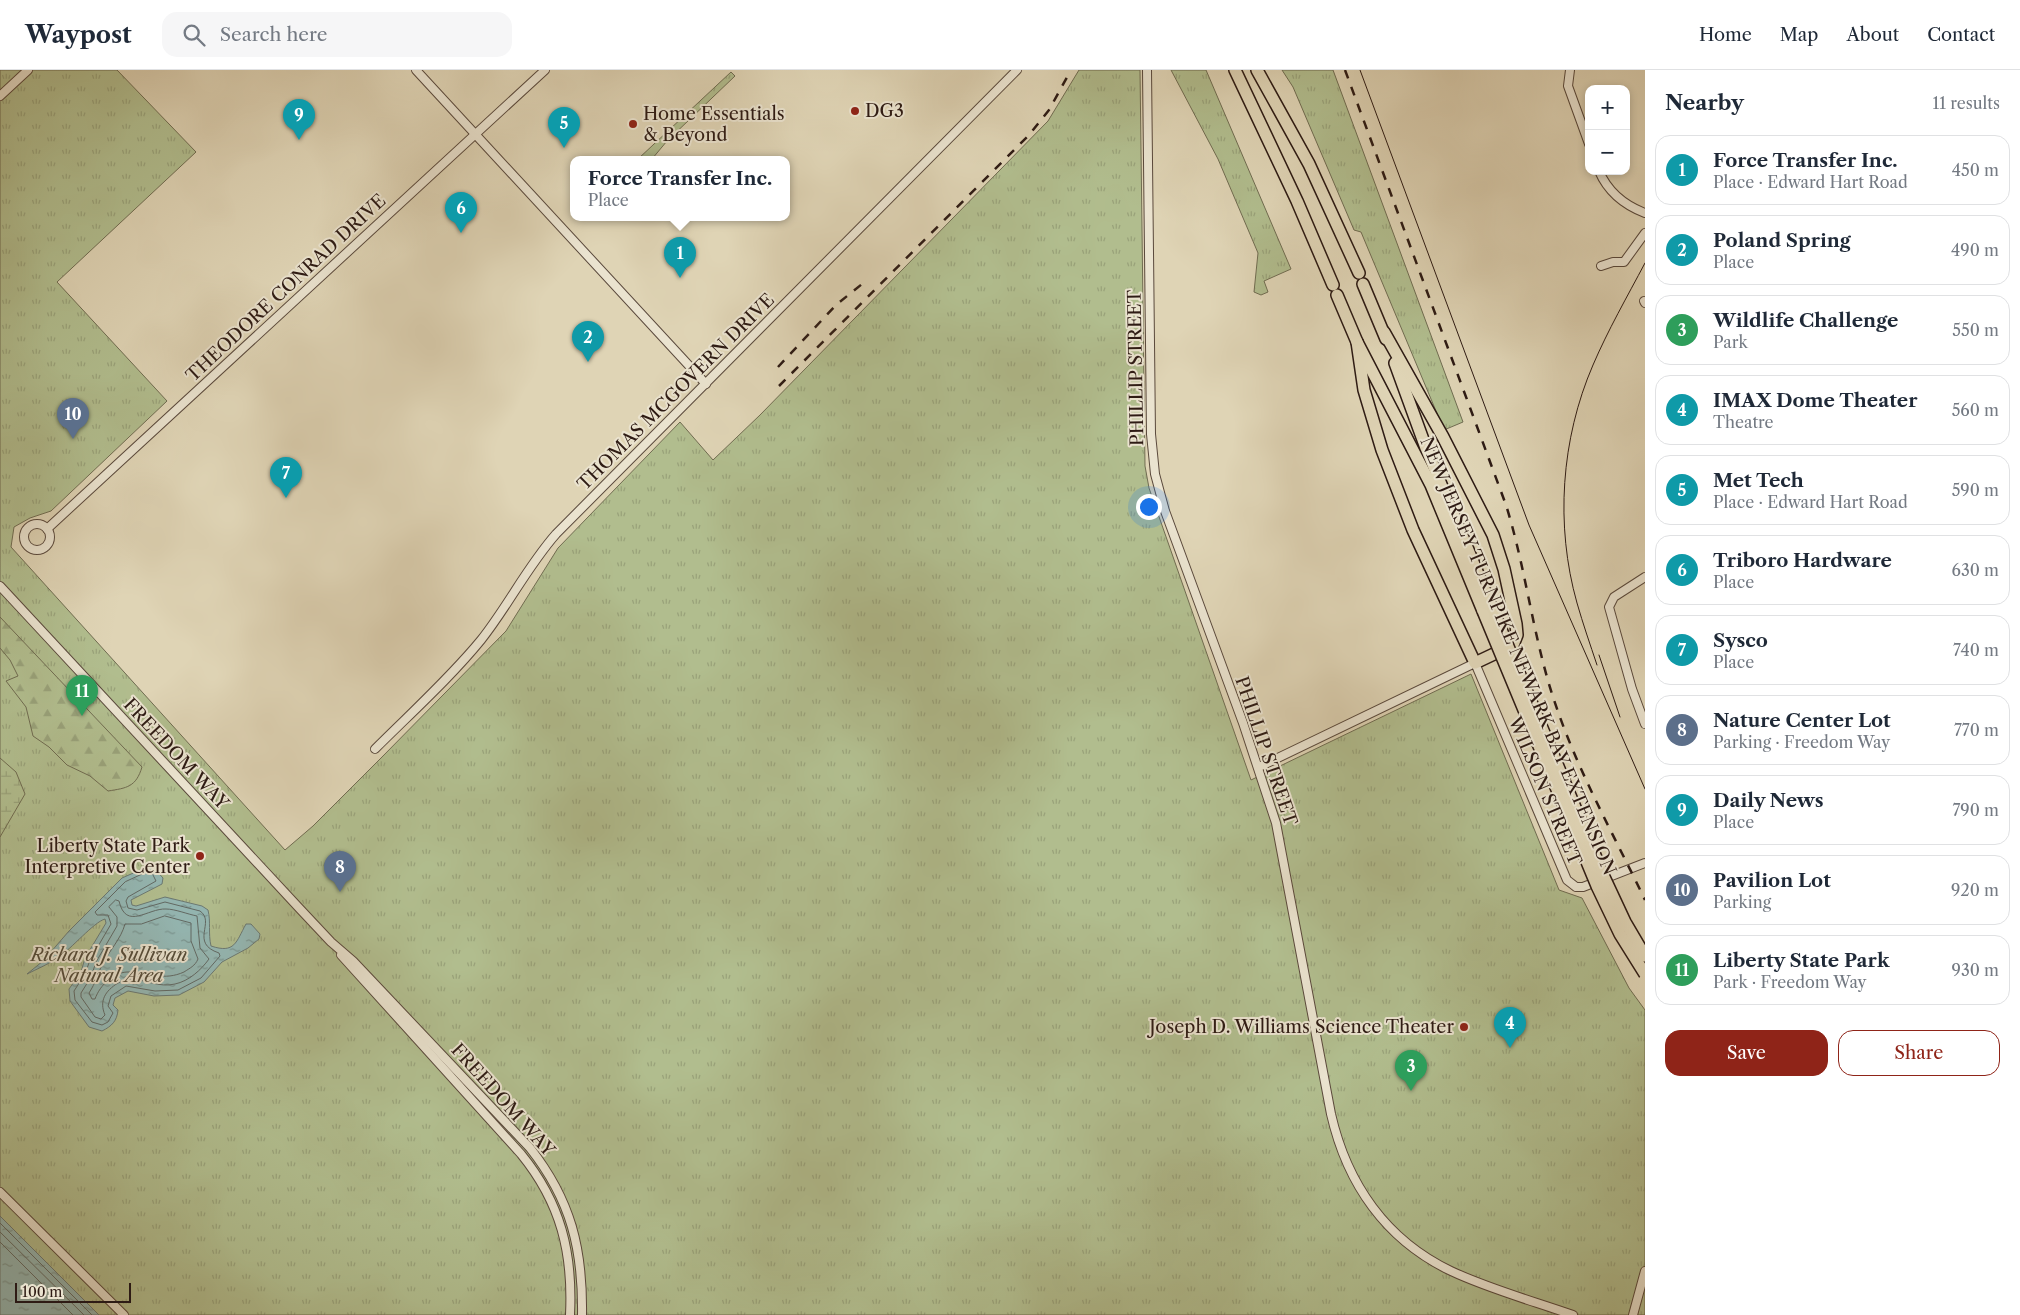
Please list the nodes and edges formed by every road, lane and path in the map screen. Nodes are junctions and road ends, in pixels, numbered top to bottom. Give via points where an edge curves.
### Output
1 (28, 70) edge
2 (416, 70) edge
3 (545, 70) edge
4 (1017, 70) edge
5 (1147, 70) edge
6 (1235, 70) edge
7 (1257, 70) edge
8 (1570, 70) edge
9 (0, 96) edge
10 (1585, 133) edge
11 (475, 134) junction
12 (1601, 175) edge
13 (1645, 213) edge
14 (1645, 233) edge
15 (1601, 266) dead end
16 (1384, 332) junction
17 (1357, 342) junction
18 (706, 384) junction
19 (47, 529) dead end
20 (1645, 577) edge
21 (0, 586) edge
22 (1488, 610) junction
23 (1475, 663) junction
24 (1645, 724) edge
25 (375, 749) dead end
26 (1259, 767) junction
27 (1644, 863) edge
28 (331, 942) junction
29 (1645, 956) edge
30 (1645, 974) edge
31 (0, 1192) edge
32 (1645, 1271) edge
33 (124, 1315) edge
34 (570, 1315) edge
35 (582, 1315) edge
36 (1573, 1315) edge
37 (1633, 1315) edge

1 - 9 street
2 - 11 street
3 - 11 street, THEODORE CONRAD DRIVE
4 - 18 street, THOMAS MCGOVERN DRIVE
5 - 26 street, PHILLIP STREET via 1151,434 1155,474 1165,511
6 - 17 highway, NEW JERSEY TURNPIKE NEWARK BAY EXTENSION via 1297,202
7 - 16 highway, NEW JERSEY TURNPIKE NEWARK BAY EXTENSION via 1317,180
8 - 10 street via 1568,86
11 - 18 street
11 - 19 street, THEODORE CONRAD DRIVE
12 - 13 street via 1617,197
14 - 15 street via 1624,262
16 - 22 highway, NEW JERSEY TURNPIKE NEWARK BAY EXTENSION
16 - 23 highway via 1488,525 1504,569 1516,624 1516,640 1508,648
17 - 22 highway, NEW JERSEY TURNPIKE NEWARK BAY EXTENSION via 1427,478
17 - 23 highway via 1364,390 1382,450 1413,530
18 - 25 street, THOMAS MCGOVERN DRIVE via 556,534 529,566 479,642
20 - 24 street via 1614,597 1609,607
21 - 28 street, FREEDOM WAY
22 - 29 highway, NEW JERSEY TURNPIKE NEWARK BAY EXTENSION, bridge via 1604,878
22 - 30 highway, NEW JERSEY TURNPIKE NEWARK BAY EXTENSION, bridge via 1597,886 1620,934
23 - 26 street
23 - 27 street, WILSON STREET via 1566,880 1576,887 1583,887
26 - 36 street, PHILLIP STREET via 1281,843 1331,1114 1354,1181 1390,1228 1427,1258 1467,1278
28 - 34 street, FREEDOM WAY via 534,1171 565,1238 570,1270
28 - 35 street, FREEDOM WAY via 353,961 512,1128 545,1169 564,1202 576,1239 582,1277
31 - 33 street
32 - 37 street

